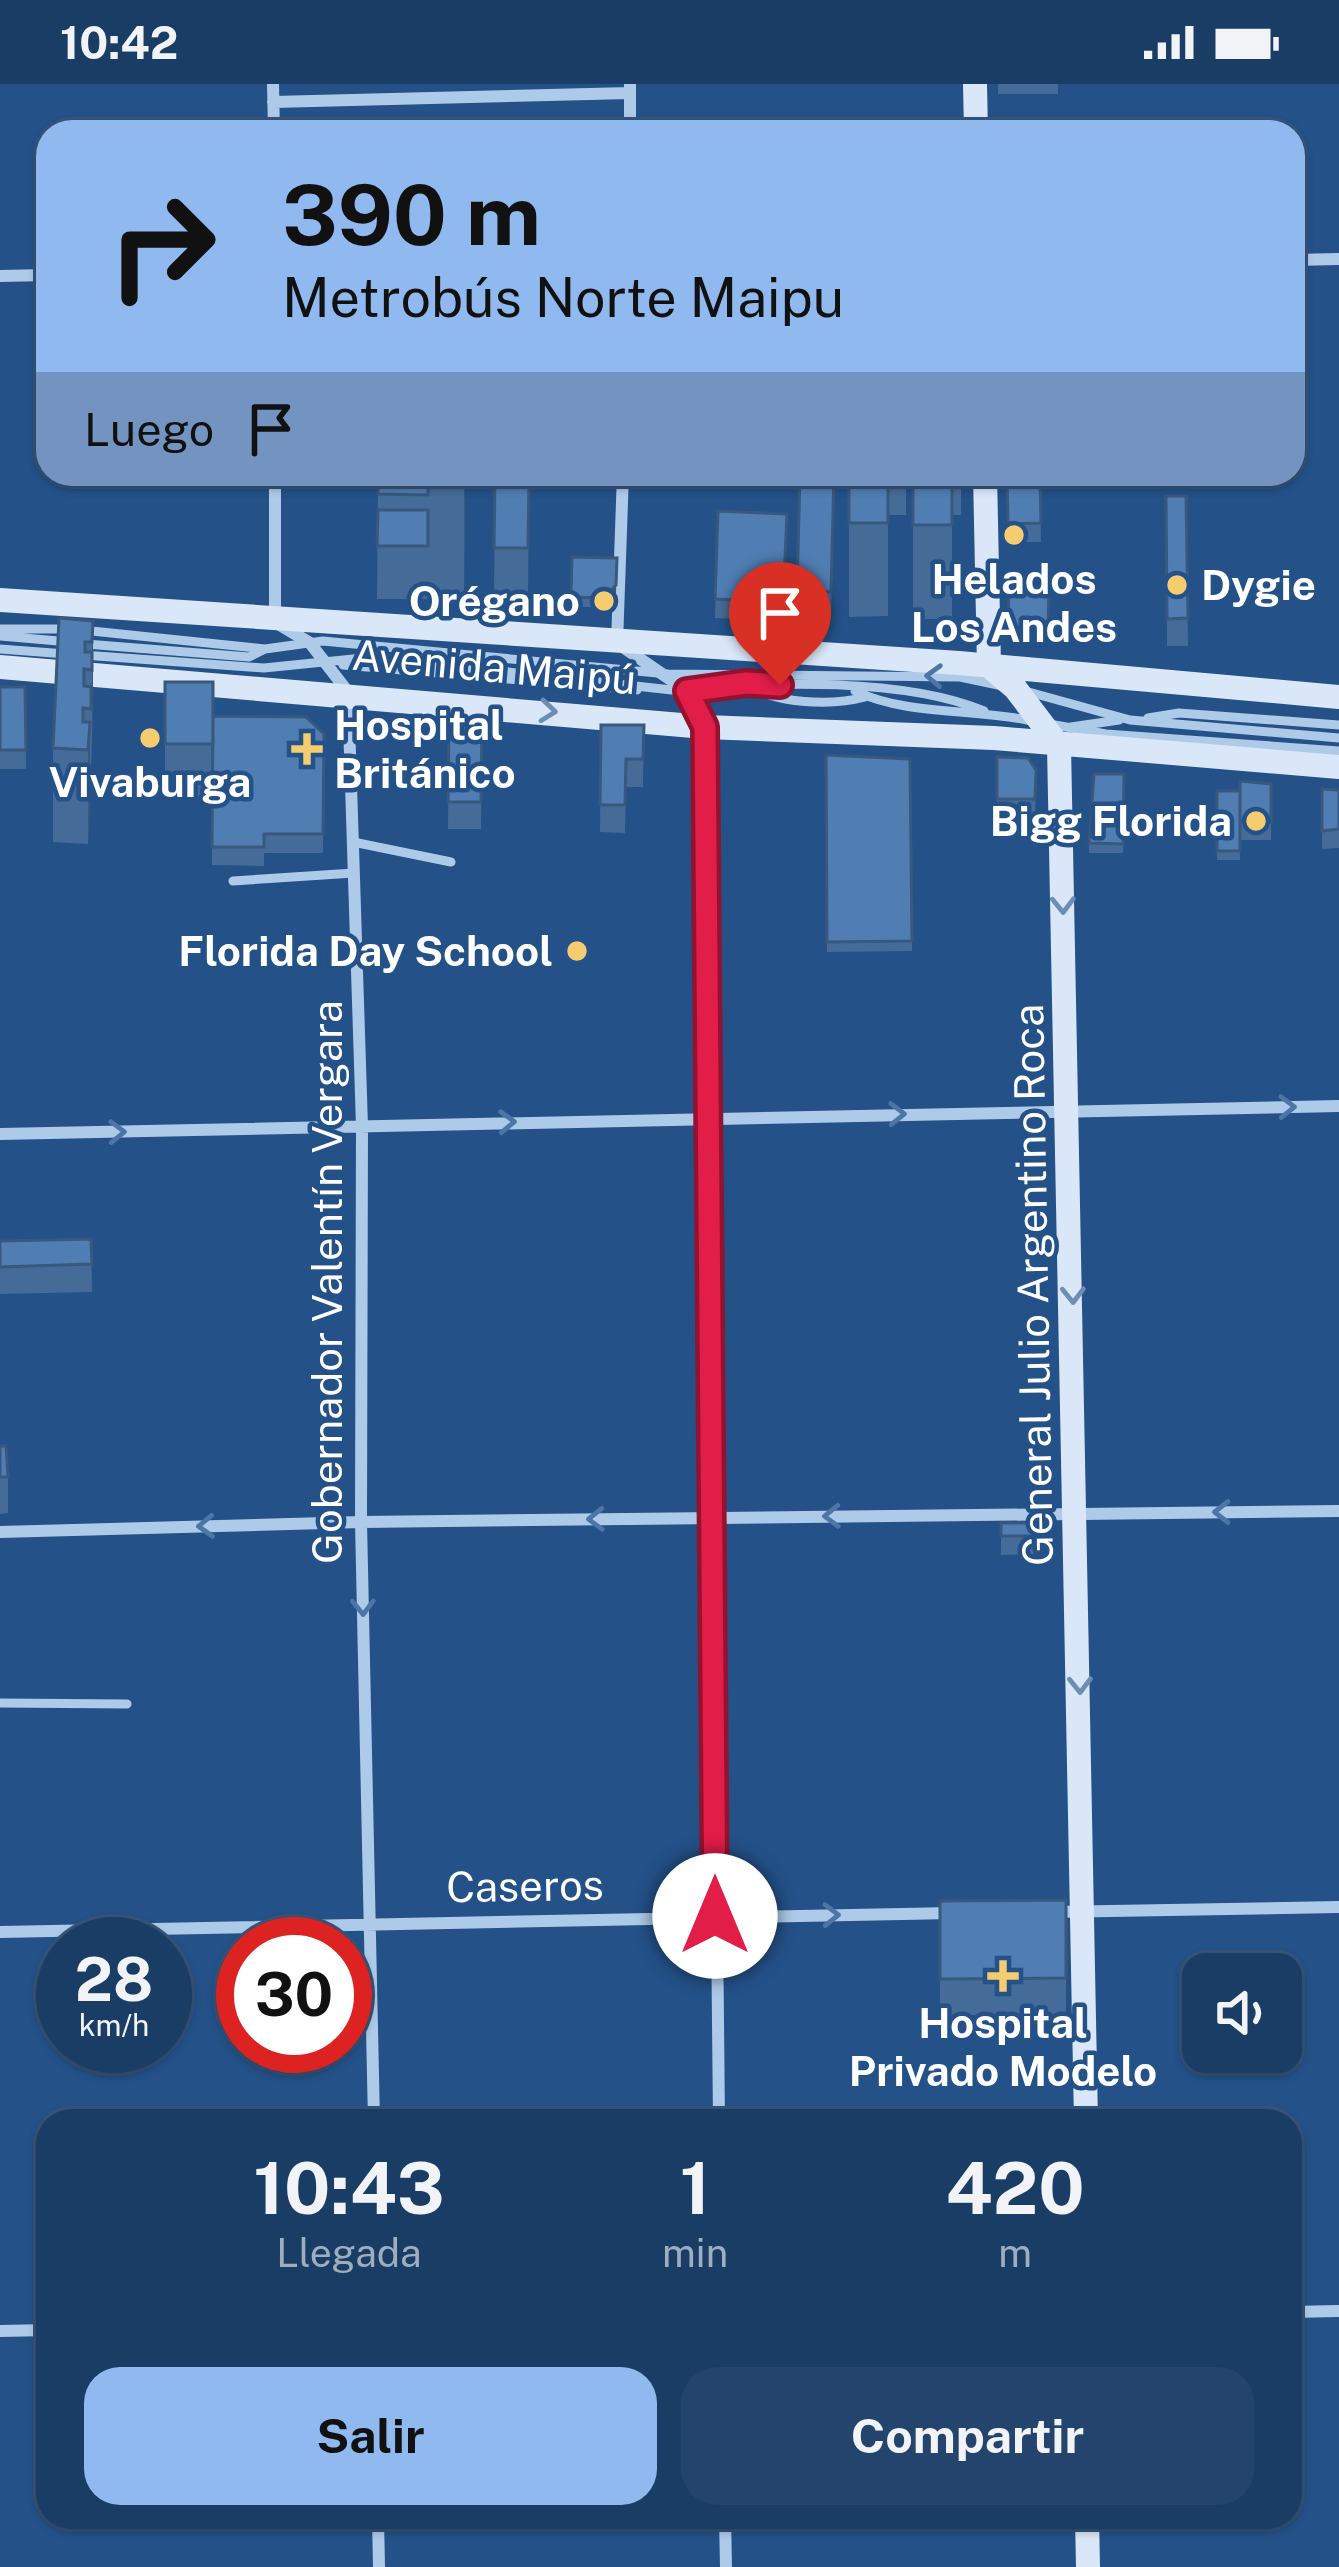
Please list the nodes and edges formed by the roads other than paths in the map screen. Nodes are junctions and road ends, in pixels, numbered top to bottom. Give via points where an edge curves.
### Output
1 (273, 84) edge
2 (975, 84) edge
3 (630, 88) edge
4 (274, 102) junction
5 (274, 120) edge
6 (630, 120) edge
7 (976, 120) edge
8 (1339, 259) edge
9 (1305, 260) edge
10 (36, 275) edge
11 (0, 276) edge
12 (275, 486) edge
13 (623, 486) edge
14 (985, 486) edge
15 (0, 600) edge
16 (275, 622) junction
17 (0, 632) edge
18 (115, 639) junction
19 (310, 643) junction
20 (617, 643) junction
21 (0, 649) edge
22 (265, 649) junction
23 (326, 664) junction
24 (989, 666) junction
25 (0, 667) edge
26 (668, 674) junction
27 (746, 683) junction
28 (1015, 688) junction
29 (850, 689) junction
30 (687, 691) junction
31 (881, 691) junction
32 (348, 692) junction
33 (867, 697) junction
34 (1339, 697) edge
35 (849, 702) junction
36 (882, 703) junction
37 (984, 710) junction
38 (1130, 720) junction
39 (1264, 720) junction
40 (1042, 723) junction
41 (1298, 723) junction
42 (1339, 725) edge
43 (1276, 726) junction
44 (705, 727) junction
45 (1264, 733) junction
46 (1297, 736) junction
47 (1064, 737) junction
48 (1339, 738) edge
49 (1339, 751) edge
50 (1339, 766) edge
51 (353, 842) junction
52 (451, 862) dead end
53 (354, 873) junction
54 (232, 880) dead end
55 (1339, 1106) edge
56 (1068, 1112) junction
57 (707, 1116) junction
58 (362, 1126) junction
59 (0, 1134) edge
60 (1339, 1511) edge
61 (1078, 1513) junction
62 (713, 1517) junction
63 (361, 1522) junction
64 (0, 1532) edge
65 (0, 1703) edge
66 (127, 1704) dead end
67 (1339, 1907) edge
68 (1037, 1912) edge
69 (1083, 1912) junction
70 (968, 1913) edge
71 (715, 1916) junction
72 (371, 1917) edge
73 (372, 1922) edge
74 (216, 1926) edge
75 (0, 1932) edge
76 (372, 1988) edge
77 (374, 2109) edge
78 (719, 2109) edge
79 (1086, 2109) edge
80 (1339, 2311) edge
81 (1302, 2312) edge
82 (36, 2330) edge
83 (0, 2331) edge
84 (378, 2529) edge
85 (725, 2529) edge
86 (1087, 2529) edge
87 (379, 2567) edge
88 (726, 2567) edge
89 (1088, 2567) edge

1 - 4 street
2 - 7 main road
3 - 4 street
3 - 6 street
4 - 5 street
8 - 9 street
10 - 11 street
12 - 16 street
13 - 20 street
14 - 24 main road
15 - 16 main road, Avenida Maipú
16 - 19 street
16 - 20 main road, Avenida Maipú
17 - 18 lane
18 - 22 lane via 146,635
18 - 22 lane via 249,657
19 - 22 lane
19 - 23 street
19 - 26 lane
20 - 24 main road, Avenida Maipú
20 - 26 street
21 - 23 lane via 264,668
23 - 30 lane
23 - 32 street
24 - 28 main road
24 - 34 main road, Avenida Maipú
25 - 32 main road, Avenida Maipú
28 -> 26 lane via 960,677
26 - 30 street
27 - 29 lane
27 - 30 lane
27 - 35 lane via 765,696
28 - 38 lane
28 - 40 main road
29 - 31 lane
29 - 33 lane
30 - 44 street
31 - 33 lane
31 - 37 lane via 948,695
32 -> 44 main road, Avenida Maipú
32 - 51 street, Gobernador Valentín Vergara
33 - 35 lane
33 - 36 lane
35 - 36 lane
36 - 37 lane
37 - 40 lane
38 - 39 lane via 1179,713
38 - 45 lane
38 - 47 lane via 1091,720
39 - 41 lane
39 - 43 lane
40 - 47 main road
41 - 42 lane
41 - 43 lane
43 - 45 lane
43 - 46 lane
44 - 47 main road, Avenida Maipú
44 - 57 street
45 - 46 lane
46 - 48 lane
47 - 49 lane
47 - 50 main road, Avenida Maipú
47 -> 56 main road, General Julio Argentino Roca
51 - 52 lane
51 - 53 street, Gobernador Valentín Vergara
53 - 54 lane
53 - 58 street, Gobernador Valentín Vergara
56 -> 55 street
57 -> 56 street
56 -> 61 main road, General Julio Argentino Roca
58 -> 57 street
57 - 62 street
59 -> 58 street
58 - 63 street, Gobernador Valentín Vergara
60 -> 61 street
61 -> 62 street
61 -> 69 main road, General Julio Argentino Roca
62 -> 63 street
62 - 71 street
63 -> 64 street
63 -> 72 street, Gobernador Valentín Vergara
65 - 66 lane
67 - 69 street
68 - 69 street
69 - 79 main road, General Julio Argentino Roca
71 -> 70 street, Caseros
71 - 73 street, Caseros
71 - 78 street
74 - 75 street, Caseros
76 - 77 street, Gobernador Valentín Vergara
80 - 81 street
82 - 83 street
84 - 87 street
85 - 88 street
86 - 89 main road

